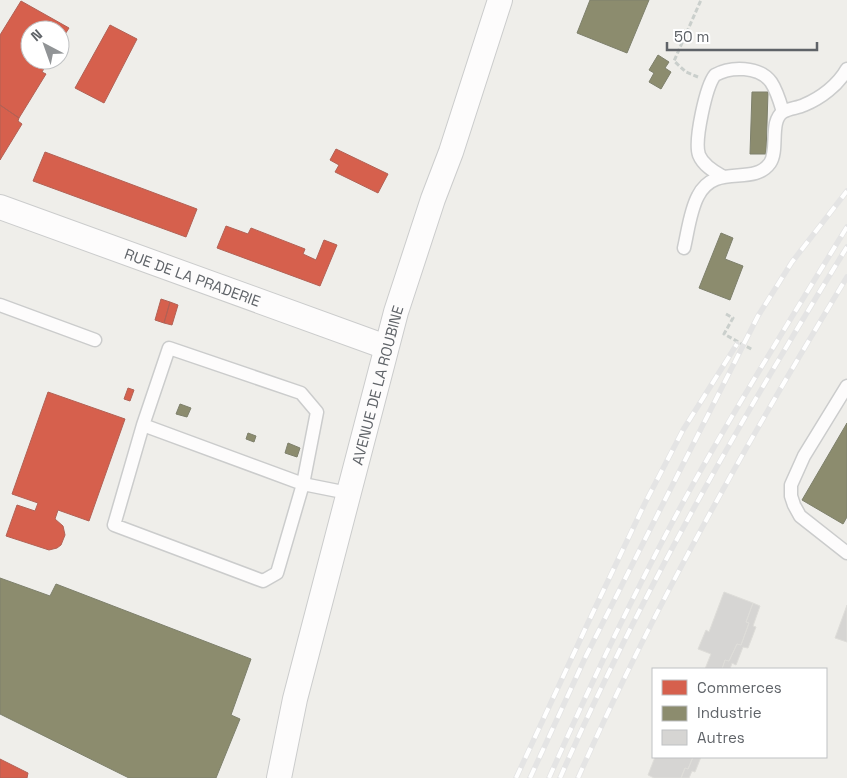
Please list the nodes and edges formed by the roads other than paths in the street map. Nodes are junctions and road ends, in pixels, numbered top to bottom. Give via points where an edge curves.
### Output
1 (500, 0) edge
2 (847, 69) edge
3 (783, 112) junction
4 (722, 176) junction
5 (1, 210) edge
6 (684, 248) dead end
7 (0, 305) edge
8 (95, 340) dead end
9 (386, 347) junction
10 (847, 386) edge
11 (143, 425) junction
12 (303, 484) junction
13 (348, 493) junction
14 (847, 554) edge
15 (280, 778) edge

1 - 9 street, AVENUE DE LA ROUBINE
2 - 3 lane via 821,96
3 - 4 lane via 776,123 770,163 755,173
3 - 4 lane via 764,75 730,69 715,75 706,97 698,150 705,164
4 - 6 lane via 712,181 698,196
5 - 9 street, RUE DE LA PRADERIE
7 - 8 lane
9 - 13 street, AVENUE DE LA ROUBINE
10 - 14 lane via 804,456 791,496 800,516
11 - 12 lane
11 - 12 lane via 169,348 302,393 317,412
11 - 12 lane via 114,524 262,581 277,573
12 - 13 lane
13 - 15 street, AVENUE DE LA ROUBINE via 295,699

